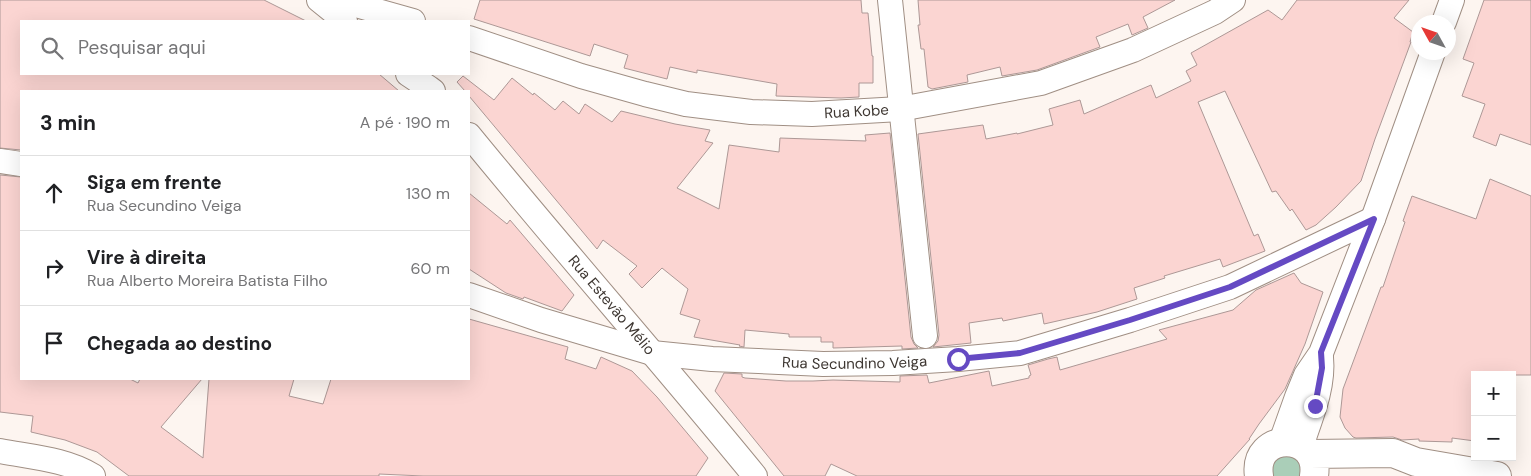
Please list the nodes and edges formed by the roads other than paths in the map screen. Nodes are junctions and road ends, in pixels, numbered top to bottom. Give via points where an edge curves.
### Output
1 (318, 0) edge
2 (338, 0) edge
3 (890, 0) edge
4 (1233, 0) edge
5 (1452, 0) edge
6 (1447, 15) edge
7 (397, 19) edge
8 (344, 20) edge
9 (470, 38) edge
10 (1430, 60) edge
11 (410, 75) edge
12 (428, 84) edge
13 (900, 109) junction
14 (470, 136) edge
15 (0, 161) edge
16 (20, 164) edge
17 (1374, 219) junction
18 (470, 295) edge
19 (925, 336) dead end
20 (652, 353) junction
21 (0, 451) edge
22 (1301, 455) edge
23 (43, 459) junction
24 (1408, 469) edge
25 (1254, 471) edge
26 (66, 476) edge
27 (93, 476) edge
28 (755, 476) edge
29 (1497, 476) edge

1 - 8 street
2 - 7 street
3 - 13 street
4 - 13 street, Rua Kobe via 1215,12 1133,50 1041,83
5 - 6 street
9 - 13 street, Rua Kobe via 581,76 686,104 751,112 812,114
10 - 17 street
11 - 12 street
13 - 19 street
14 - 20 street, Rua Estevão Mélio
15 - 16 street
17 - 20 street, Rua Secundino Veiga via 1230,287 1020,353 893,363 823,364
17 - 22 street via 1321,352 1320,381
18 - 20 street, Rua Secundino Veiga
20 - 28 street, Rua Estevão Mélio
21 - 23 street
22 - 24 street via 1394,453
22 - 25 street via 1272,446 1264,452
23 - 26 street
23 - 27 street via 76,467
24 - 29 street

